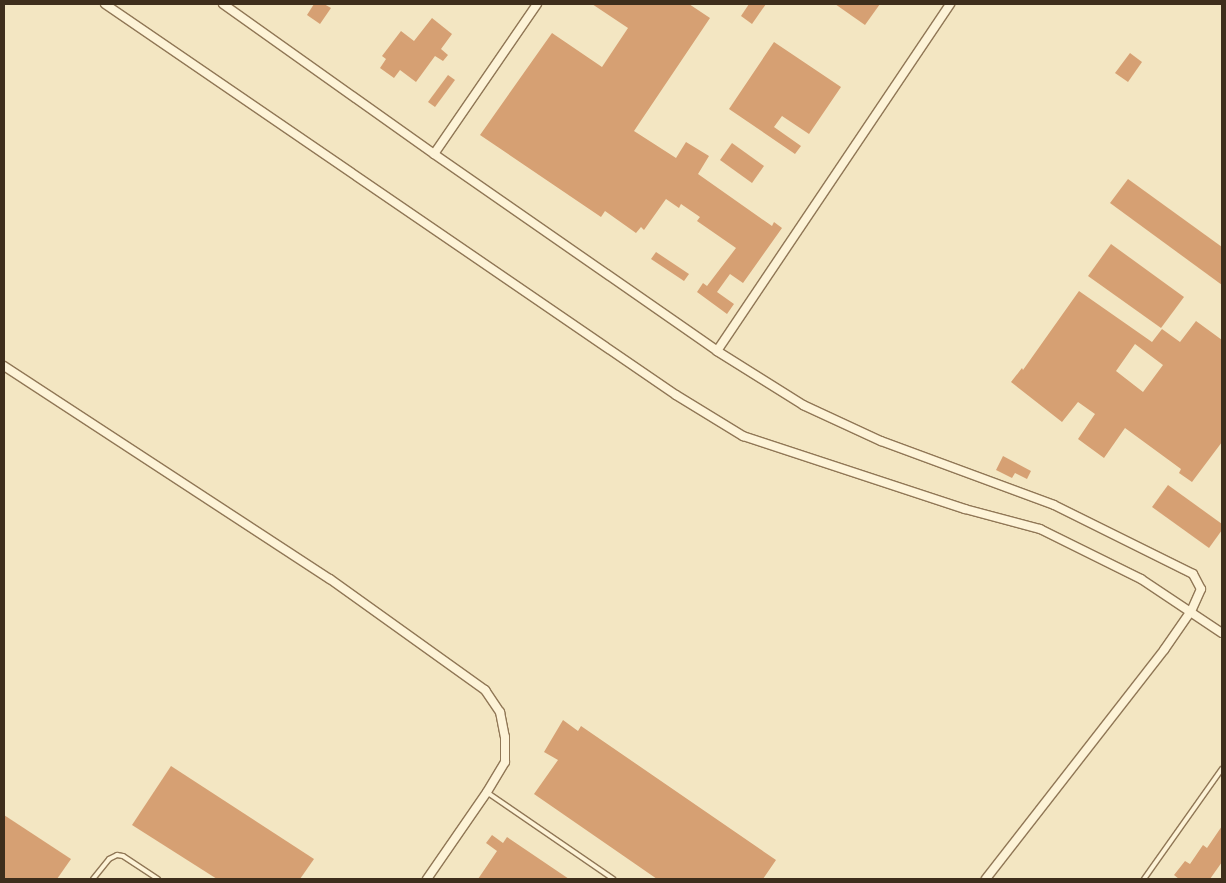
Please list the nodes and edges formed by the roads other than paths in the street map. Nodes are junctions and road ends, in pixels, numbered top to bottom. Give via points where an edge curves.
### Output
1 (105, 4) edge
2 (223, 4) edge
3 (537, 4) edge
4 (950, 4) edge
5 (434, 154) junction
6 (717, 352) junction
7 (4, 366) edge
8 (1190, 611) junction
9 (1222, 633) edge
10 (1222, 769) edge
11 (487, 792) junction
12 (93, 879) edge
13 (158, 879) edge
14 (427, 879) edge
15 (614, 879) edge
16 (986, 879) edge
17 (1144, 879) edge

1 - 8 street via 676,395 744,436 964,509 1040,529 1141,579
2 - 5 street
3 - 5 street
4 - 6 street
5 - 6 street
6 - 8 street via 803,405 881,441 1054,505 1193,574 1201,589
7 - 11 street via 322,574 485,690 500,712 505,737 505,762
8 - 9 street
8 - 16 street via 1164,650
10 - 17 lane
11 - 14 street
11 - 15 lane
12 - 13 lane via 109,859 117,855

